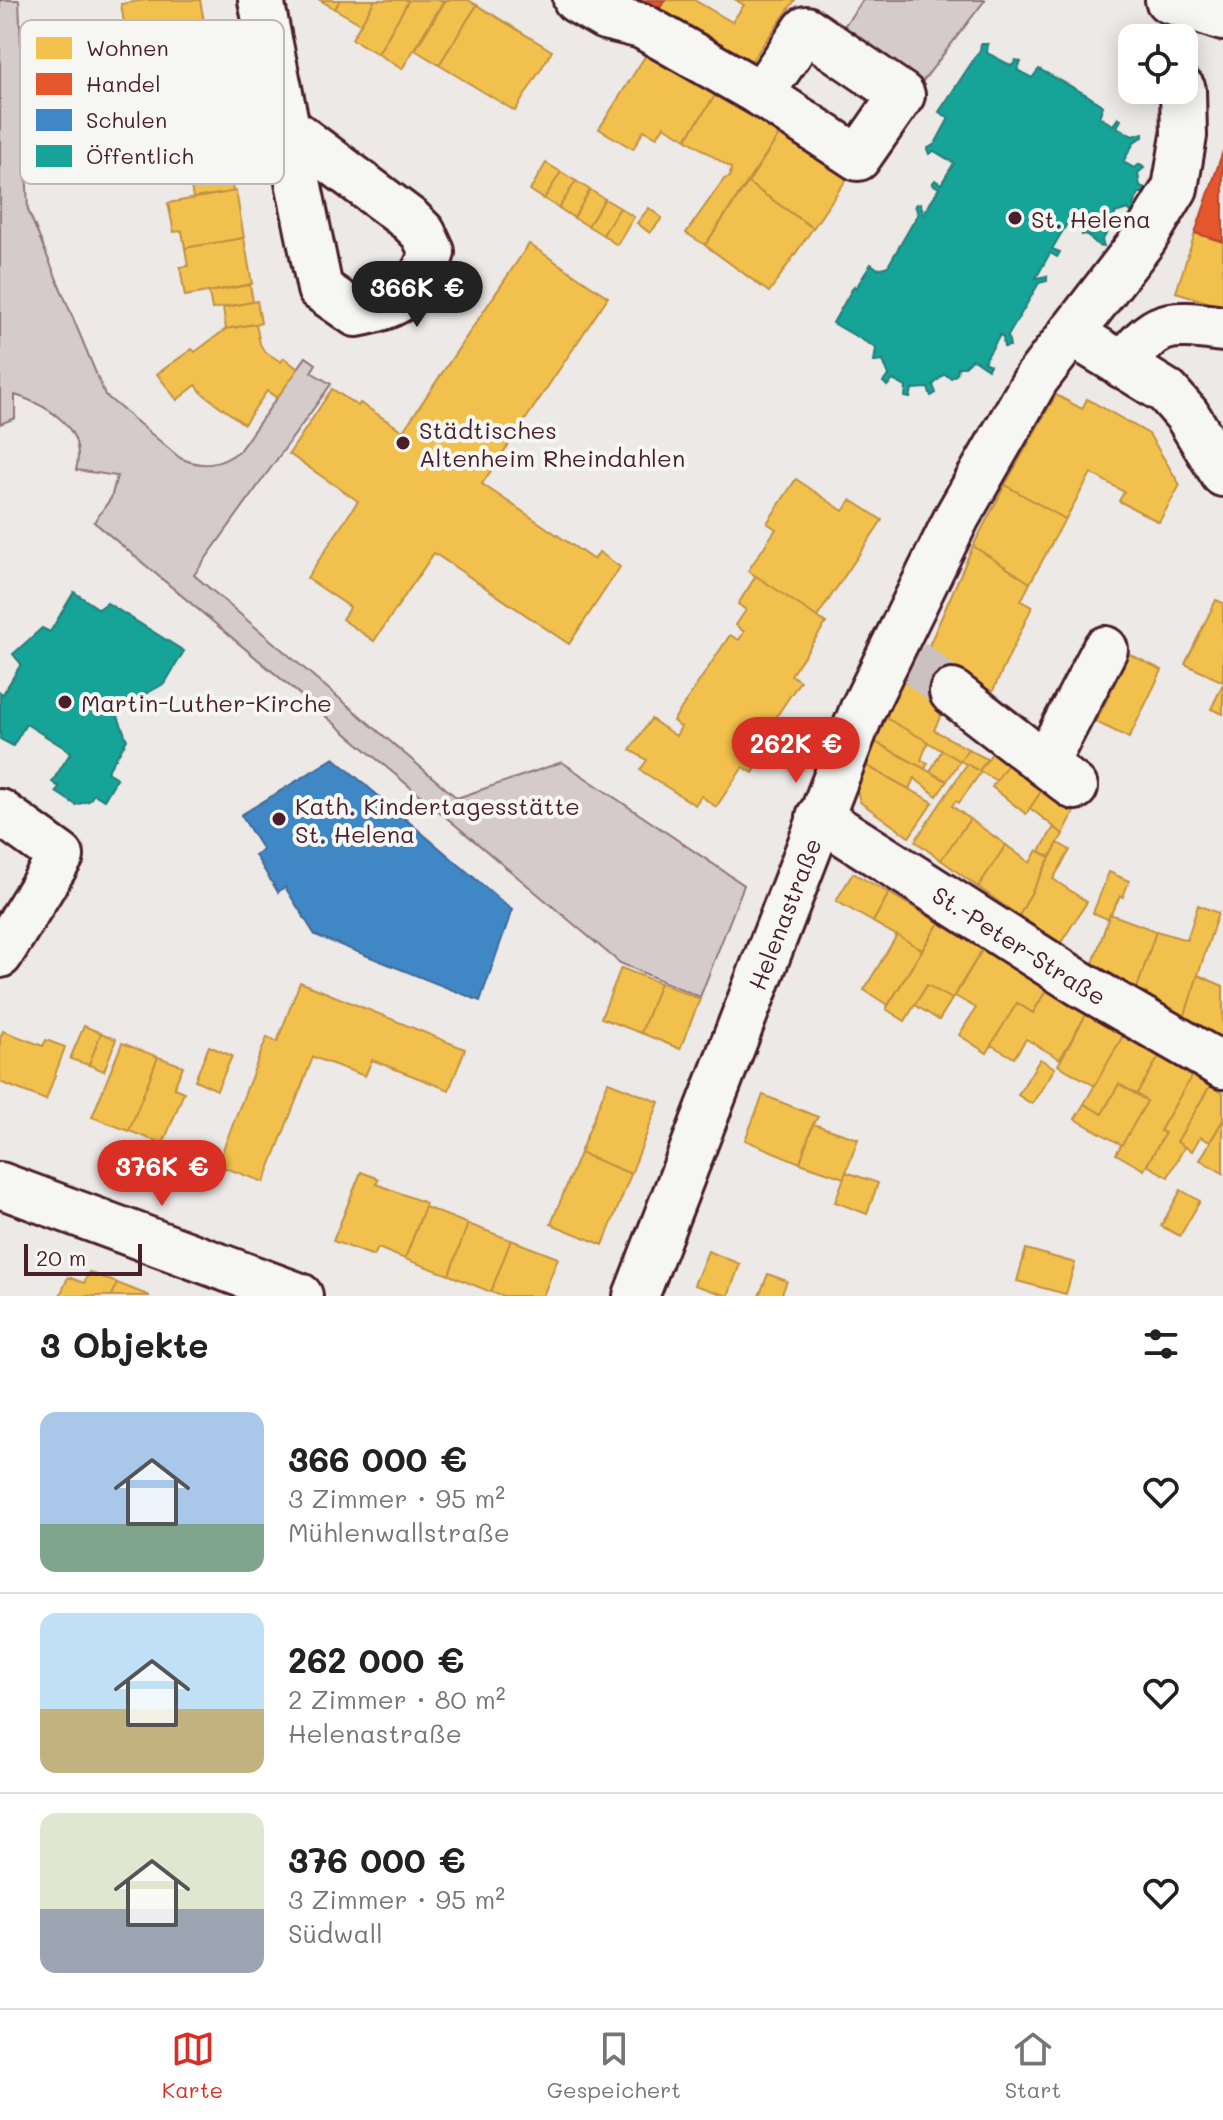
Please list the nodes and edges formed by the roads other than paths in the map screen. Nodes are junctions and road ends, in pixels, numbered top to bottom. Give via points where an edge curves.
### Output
1 (261, 0) edge
2 (576, 0) edge
3 (1178, 11) edge
4 (816, 14) edge
5 (1223, 18) edge
6 (265, 20) edge
7 (761, 94) junction
8 (1183, 104) edge
9 (284, 121) edge
10 (285, 126) dead end
11 (1223, 329) edge
12 (1071, 333) junction
13 (1123, 366) junction
14 (1223, 474) edge
15 (1105, 649) dead end
16 (952, 692) tunnel mouth
17 (0, 812) edge
18 (819, 817) junction
19 (0, 955) edge
20 (1223, 1066) edge
21 (0, 1185) edge
22 (252, 1288) edge
23 (300, 1296) edge
24 (636, 1296) edge

1 - 6 street
2 - 7 street via 605,17 642,26
3 - 5 street
4 - 7 street
4 - 7 street via 902,95 858,158
8 - 12 street, Helenastraße via 1175,188 1144,239
9 - 10 street
11 - 13 street via 1179,323 1153,331
12 - 13 street
12 - 18 street, Helenastraße via 1036,379 957,517 902,654 862,711
13 - 14 street via 1167,392
15 - 16 street via 1060,775
17 - 19 street via 61,856
18 - 20 street, St.-Peter-Straße via 1079,983
18 - 24 street, Helenastraße
21 - 22 street
22 - 23 street

